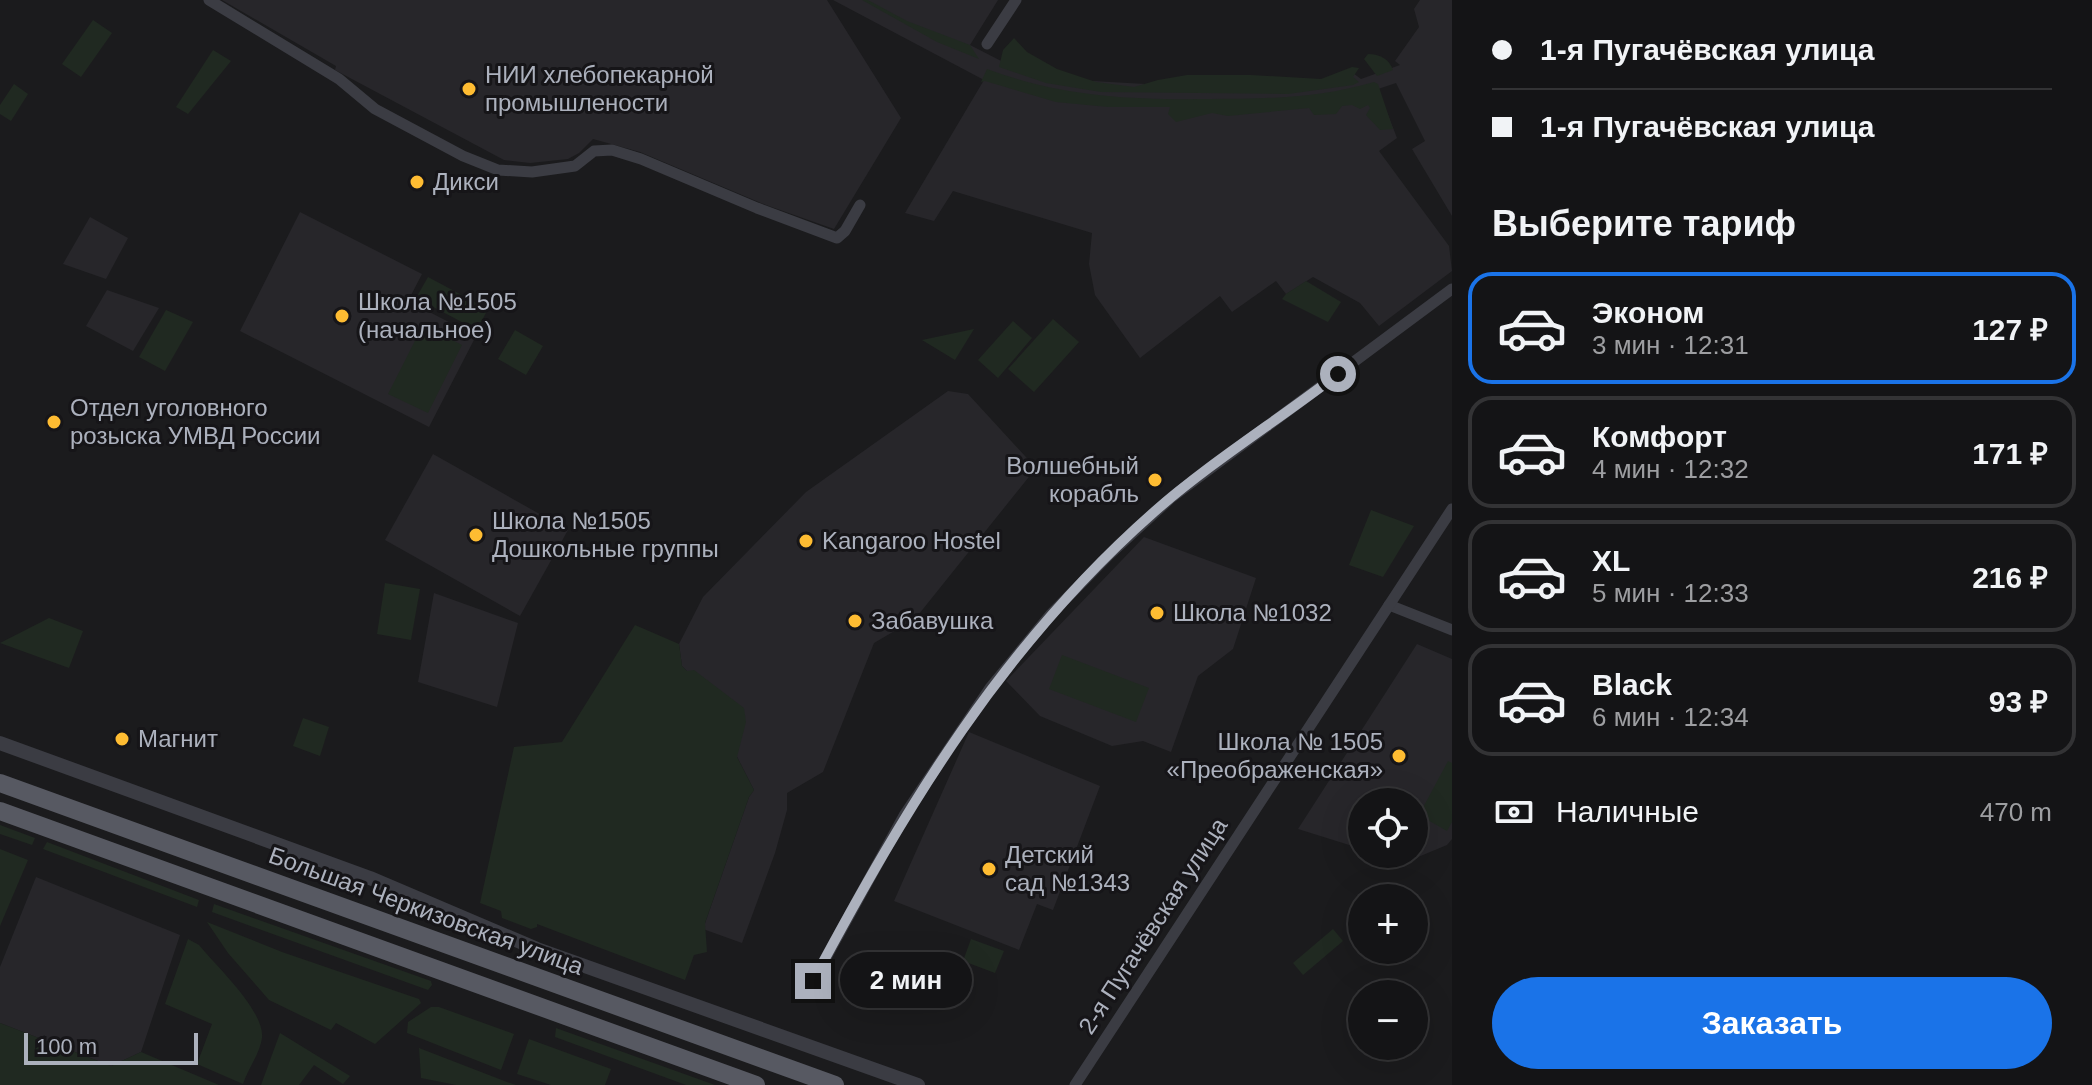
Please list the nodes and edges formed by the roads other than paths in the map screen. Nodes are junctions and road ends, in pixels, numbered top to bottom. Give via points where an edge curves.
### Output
1 (209, 0) edge
2 (1016, 0) edge
3 (987, 44) dead end
4 (860, 205) dead end
5 (1452, 289) edge
6 (1452, 509) edge
7 (1389, 605) junction
8 (1452, 630) edge
9 (0, 743) edge
10 (0, 783) edge
11 (0, 811) edge
12 (813, 981) dead end
13 (756, 1085) edge
14 (835, 1085) edge
15 (918, 1085) edge
16 (1075, 1085) edge

1 - 4 street via 339,79 375,109 498,170 575,166 594,151 612,150 837,238
2 - 3 street
5 - 12 street via 1172,497 1051,614 990,688 905,814
6 - 7 street, 2-я Пугачёвская улица
7 - 8 street
7 - 16 street, 2-я Пугачёвская улица
9 - 15 street via 370,878 537,949
10 - 14 main road, Большая Черкизовская улица
11 - 13 main road

